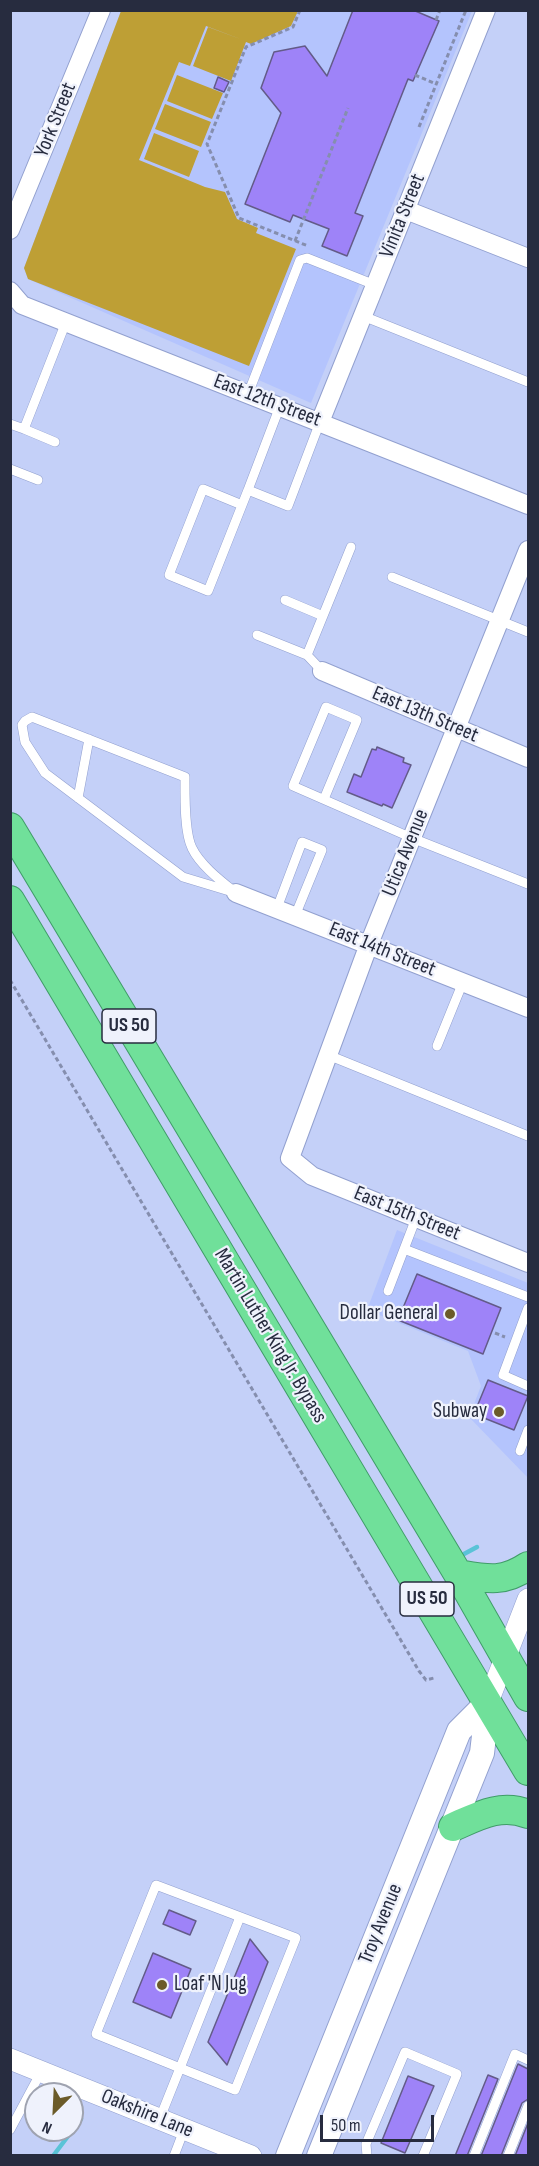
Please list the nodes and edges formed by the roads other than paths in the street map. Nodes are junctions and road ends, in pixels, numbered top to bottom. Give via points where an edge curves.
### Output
1 (101, 10) edge
2 (486, 10) edge
3 (406, 210) junction
4 (10, 230) edge
5 (528, 258) edge
6 (375, 285) junction
7 (10, 291) edge
8 (363, 316) junction
9 (66, 322) junction
10 (528, 382) edge
11 (248, 394) junction
12 (280, 406) junction
13 (320, 422) junction
14 (10, 424) edge
15 (24, 429) junction
16 (55, 442) dead end
17 (10, 469) edge
18 (38, 480) dead end
19 (248, 490) junction
20 (242, 505) junction
21 (528, 505) edge
22 (351, 547) dead end
23 (528, 549) edge
24 (392, 577) dead end
25 (285, 600) dead end
26 (323, 616) junction
27 (500, 620) junction
28 (528, 632) edge
29 (257, 635) dead end
30 (307, 655) junction
31 (322, 671) joint
32 (456, 729) junction
33 (89, 739) junction
34 (528, 757) edge
35 (78, 798) junction
36 (324, 799) junction
37 (10, 827) edge
38 (412, 838) junction
39 (528, 884) edge
40 (236, 892) junction
41 (10, 900) edge
42 (277, 908) junction
43 (296, 916) junction
44 (369, 944) junction
45 (463, 982) junction
46 (528, 1008) edge
47 (437, 1046) dead end
48 (328, 1055) junction
49 (528, 1136) edge
50 (290, 1158) joint
51 (416, 1218) junction
52 (404, 1249) junction
53 (528, 1263) edge
54 (388, 1291) dead end
55 (528, 1297) edge
56 (528, 1308) edge
57 (528, 1386) edge
58 (528, 1430) edge
59 (520, 1451) dead end
60 (528, 1566) edge
61 (458, 1574) junction
62 (528, 1599) edge
63 (506, 1657) junction
64 (528, 1697) edge
65 (488, 1702) junction
66 (528, 1771) edge
67 (528, 1814) edge
68 (453, 1827) junction
69 (240, 1917) junction
70 (10, 2059) edge
71 (528, 2060) edge
72 (180, 2068) junction
73 (42, 2072) junction
74 (528, 2106) edge
75 (159, 2118) junction
76 (185, 2128) junction
77 (10, 2130) edge
78 (240, 2153) edge
79 (174, 2156) edge
80 (288, 2156) edge
81 (319, 2156) edge
82 (368, 2156) edge
83 (423, 2156) edge
84 (474, 2156) edge
85 (508, 2156) edge

1 - 4 street, York Street
2 - 3 street, Vinita Street
3 - 5 street
3 - 6 street, Vinita Street
6 - 8 street, Vinita Street
6 - 11 lane via 307,258 300,260
7 - 9 street, East 12th Street via 22,305
8 - 10 lane
8 - 13 street, Vinita Street
9 - 11 street, East 12th Street
9 - 15 lane
11 - 12 street, East 12th Street
12 - 13 street, East 12th Street
12 - 19 lane
13 - 19 lane via 288,506
13 - 21 street, East 12th Street
14 - 15 lane
15 - 16 lane
17 - 18 lane
19 - 20 lane
20 - 20 lane via 208,591 169,575 203,489
22 - 26 lane
23 - 27 street, Utica Avenue
24 - 27 lane
25 - 26 lane
26 - 30 lane
27 - 28 lane
27 - 32 street, Utica Avenue
29 - 30 lane
30 - 31 lane
31 - 32 street, East 13th Street
32 - 34 street, East 13th Street
32 - 38 street, Utica Avenue
33 - 35 lane
33 - 35 lane via 32,717 22,725 25,742 45,773
33 - 40 lane via 185,777 185,811 192,848 215,876
35 - 40 lane via 183,878
36 - 36 lane via 357,720 326,706 293,786
36 - 38 lane
37 - 61 highway, Martin Luther King Jr. Bypass / US 50
38 - 39 lane
38 - 44 street, Utica Avenue
40 - 42 street, East 14th Street
41 - 65 highway, Martin Luther King Jr. Bypass / US 50
42 - 43 street, East 14th Street
42 - 43 lane via 302,842 322,850
43 - 44 street, East 14th Street
44 - 45 street, East 14th Street
44 - 48 street, Utica Avenue
45 - 46 street, East 14th Street
45 - 47 lane
48 - 49 lane
48 - 50 street, Utica Avenue
50 - 51 street, East 15th Street via 312,1176
51 - 52 lane
51 - 53 street, East 15th Street
52 - 54 lane
52 - 55 lane
56 - 57 lane via 503,1375
58 - 59 lane
60 - 61 highway via 515,1575 496,1580
61 - 63 highway, Martin Luther King Jr. Bypass / US 50
62 - 63 street, Troy Avenue
63 - 64 highway, Martin Luther King Jr. Bypass / US 50
63 - 65 street, Troy Avenue
65 - 66 highway, Martin Luther King Jr. Bypass / US 50
65 - 68 main road, Troy Avenue via 482,1753
65 - 80 main road, Troy Avenue via 459,1731
67 - 68 highway via 520,1810 491,1811
68 - 81 main road, Troy Avenue
69 - 72 lane
69 - 72 lane via 296,1938 235,2090
69 - 72 lane via 156,1885 96,2034
70 - 73 street, Oakshire Lane
71 - 84 lane via 515,2054
72 - 75 lane
73 - 75 street, Oakshire Lane
73 - 77 lane
74 - 85 lane
75 - 76 street, Oakshire Lane
76 - 78 street, Oakshire Lane
76 - 79 lane
82 - 83 lane via 366,2144 405,2052 457,2074

